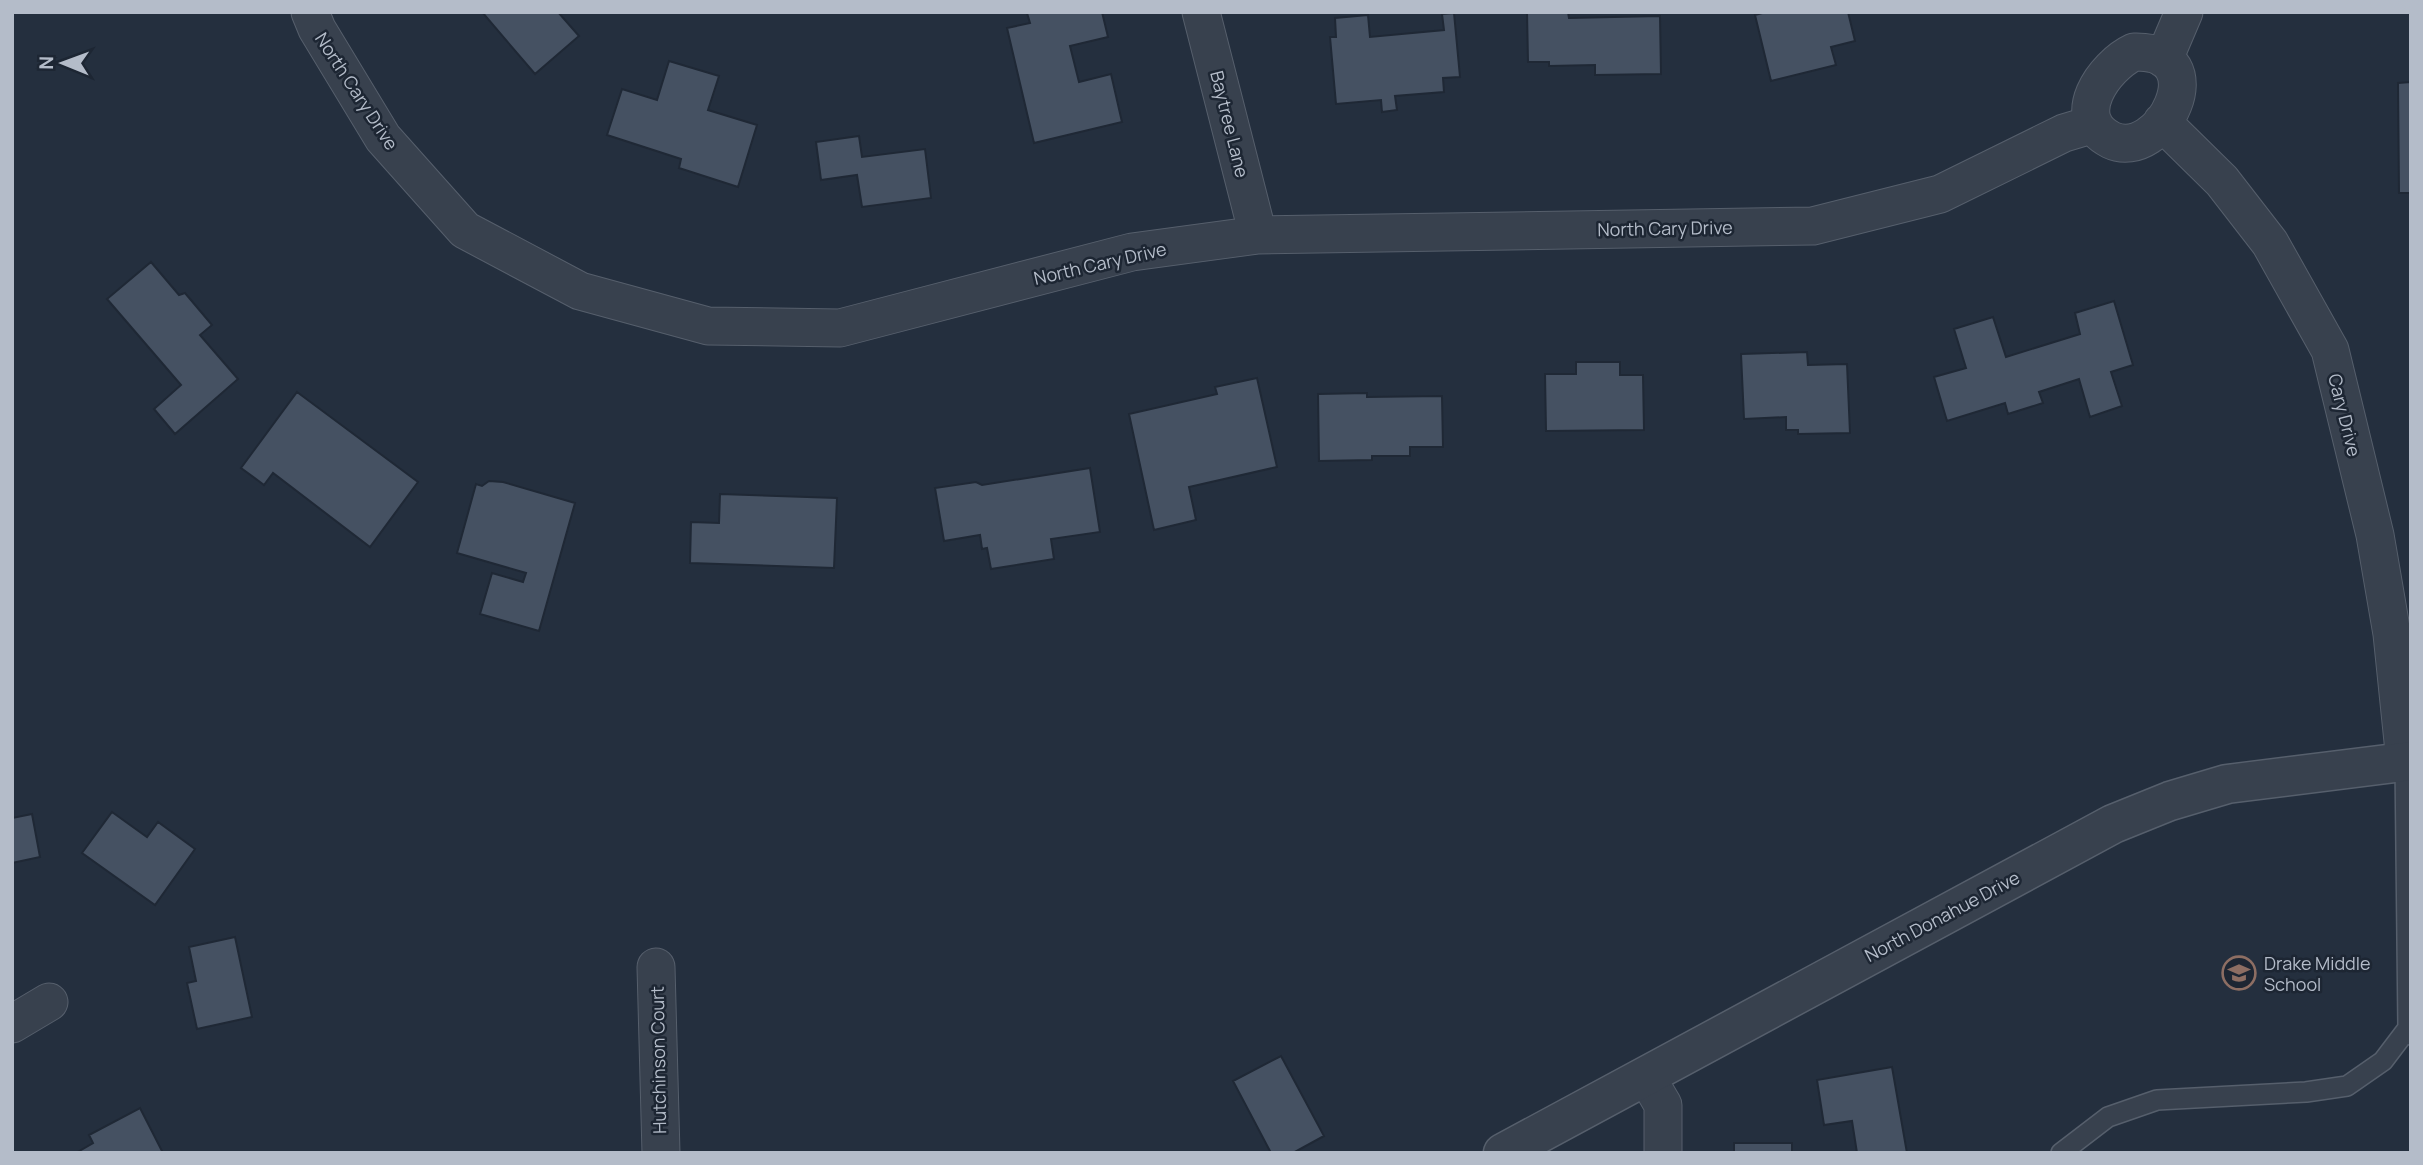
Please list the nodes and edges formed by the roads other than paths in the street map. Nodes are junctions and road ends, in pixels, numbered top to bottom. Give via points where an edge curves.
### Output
1 (310, 12) edge
2 (1201, 12) edge
3 (2184, 12) edge
4 (2164, 60) junction
5 (2162, 122) junction
6 (2094, 124) junction
7 (1258, 235) junction
8 (2408, 761) edge
9 (656, 967) dead end
10 (50, 1002) dead end
11 (12, 1024) edge
12 (2410, 1031) edge
13 (1646, 1076) junction
14 (661, 1153) edge
15 (1503, 1153) edge
16 (1663, 1153) edge
17 (2061, 1153) edge

1 - 7 street, North Cary Drive via 383,138 465,230 580,291 708,326 840,328 1132,252
2 - 7 street, Baytree Lane
3 - 4 street
4 - 5 street via 2174,71 2178,93
4 - 6 street via 2146,52 2125,56 2093,93
5 - 6 street via 2138,142 2125,143 2108,138
5 - 8 street, Cary Drive via 2222,181 2270,243 2330,350 2375,536
6 - 7 street, North Cary Drive via 2064,133 1940,194 1813,226
8 - 12 lane
8 - 13 street, North Donahue Drive via 2227,784 2113,824
9 - 14 street, Hutchinson Court
10 - 11 street
12 - 17 lane via 2383,1061 2347,1086 2157,1100 2108,1117
13 - 15 street, North Donahue Drive
13 - 16 street via 1663,1105

